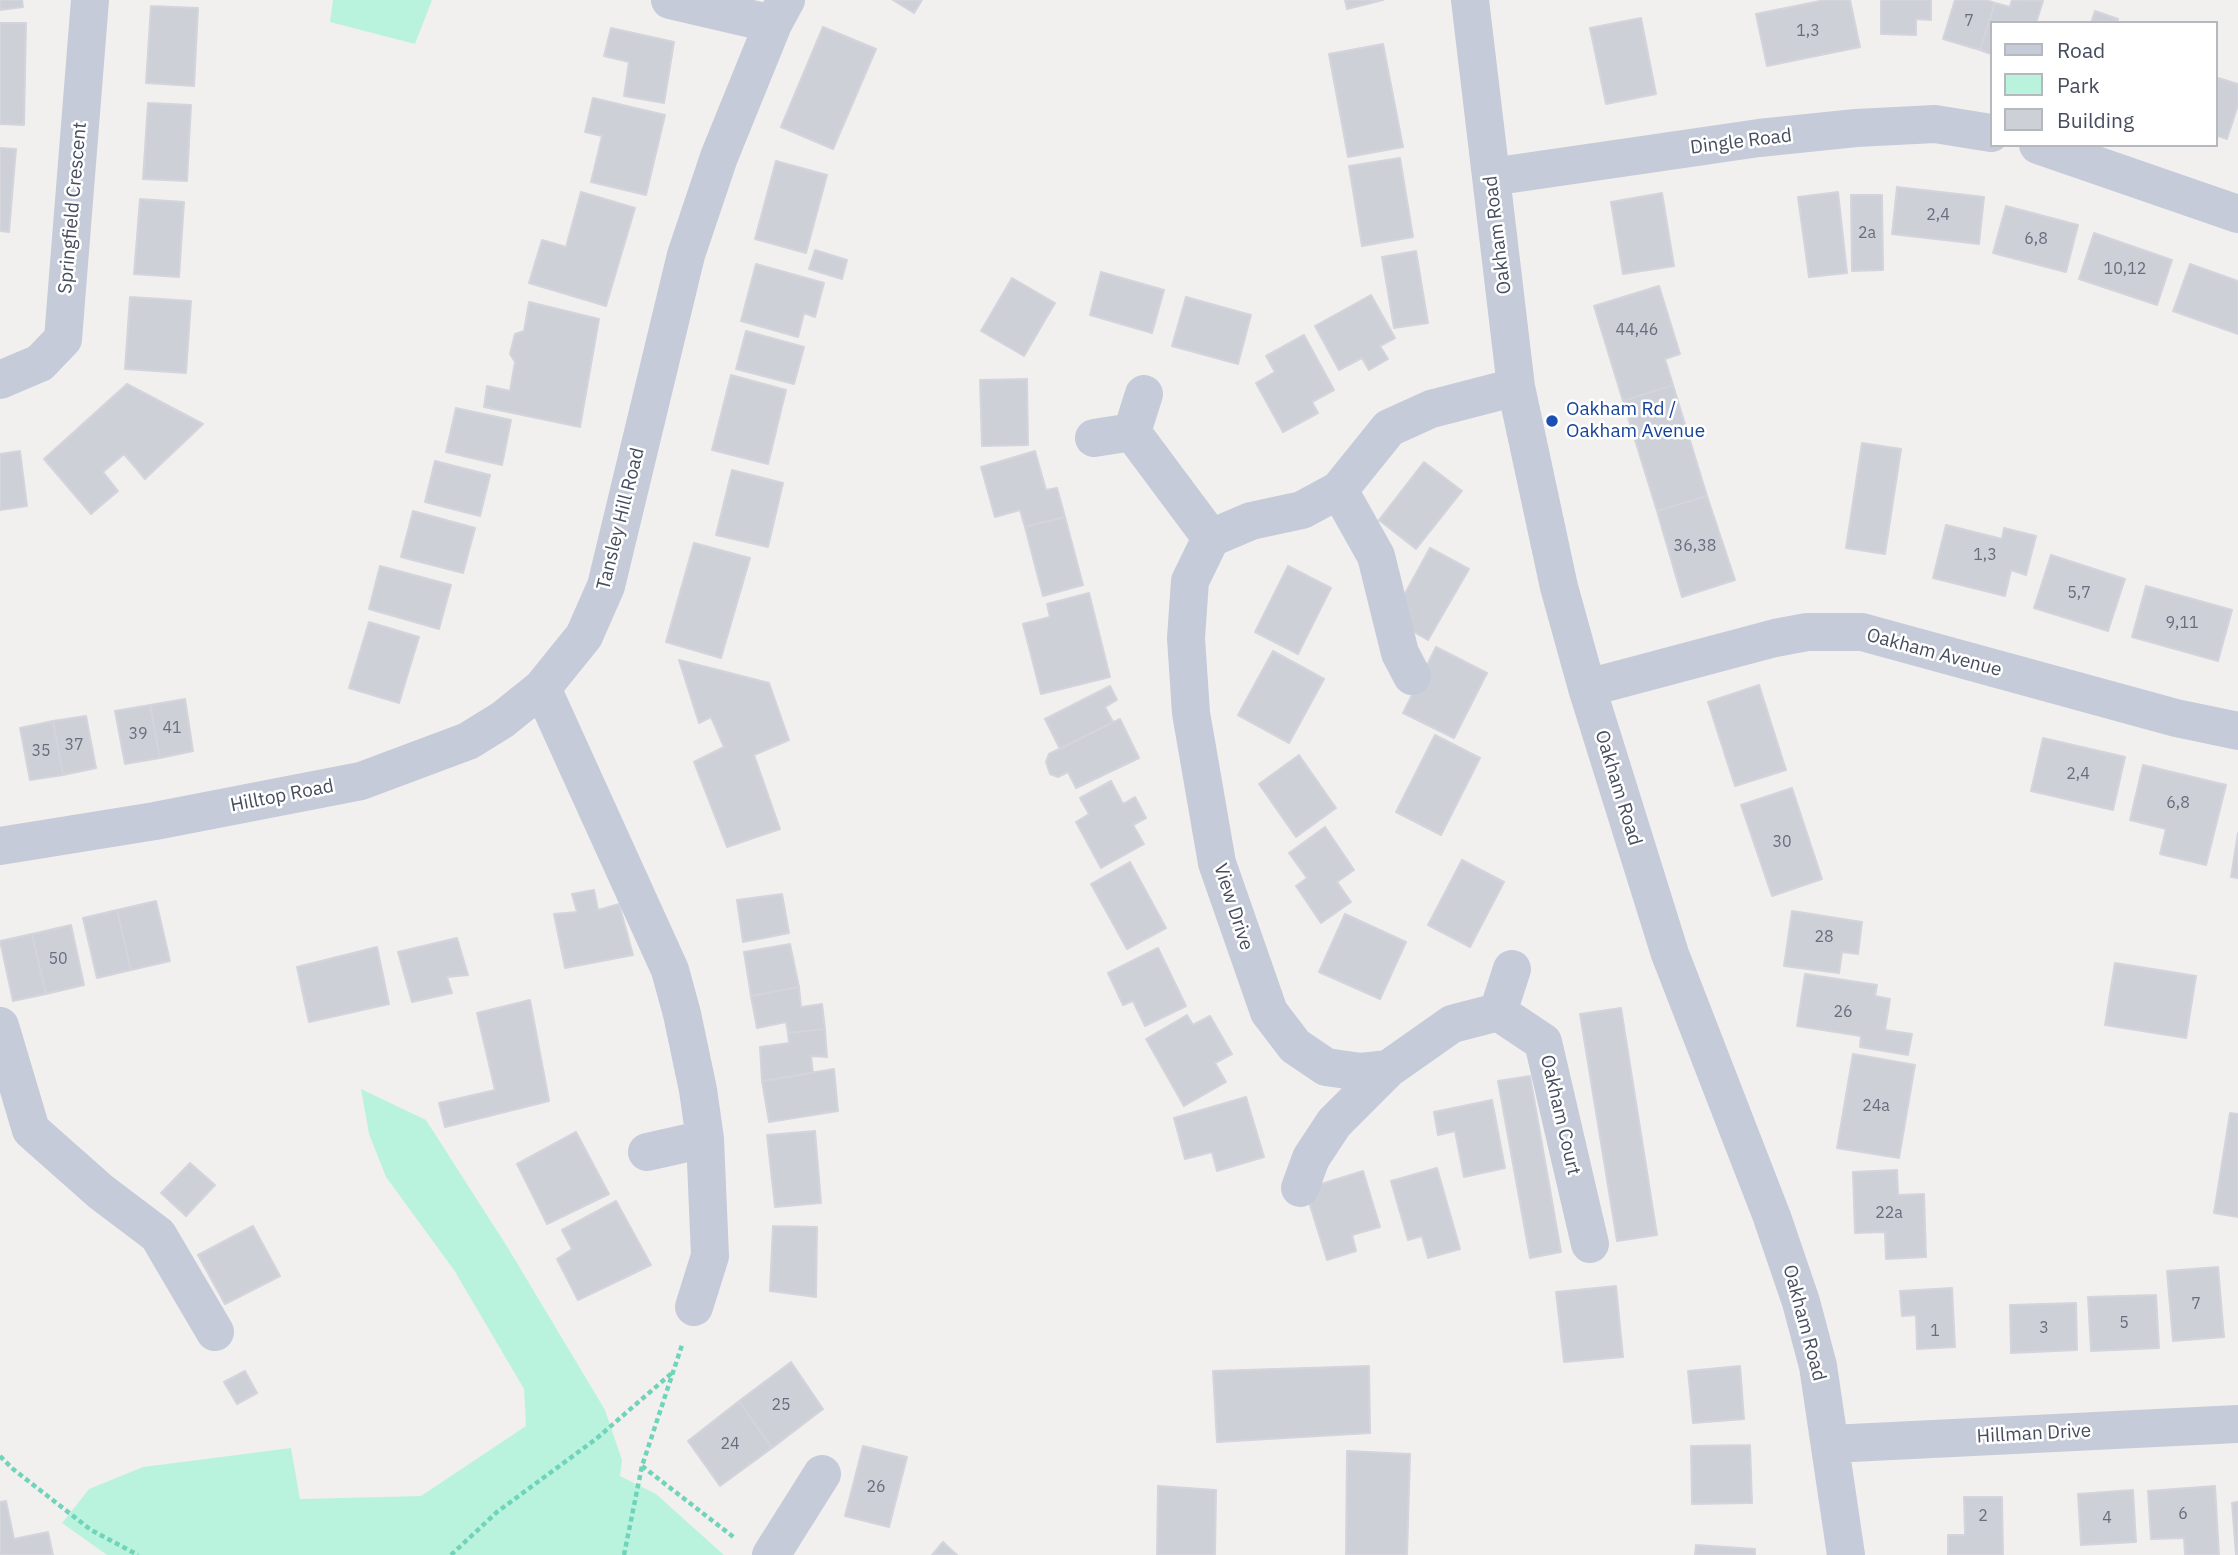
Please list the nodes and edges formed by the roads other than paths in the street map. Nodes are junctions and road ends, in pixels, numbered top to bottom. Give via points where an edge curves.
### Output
1 (90, 0) edge
2 (670, 0) edge
3 (1470, 0) edge
4 (780, 12) edge
5 (1990, 133) edge
6 (2044, 147) edge
7 (1491, 177) junction
8 (2238, 214) edge
9 (0, 380) edge
10 (1516, 387) junction
11 (1144, 394) dead end
12 (1132, 432) junction
13 (1094, 439) dead end
14 (1339, 490) junction
15 (1211, 538) junction
16 (1412, 676) dead end
17 (542, 688) junction
18 (1587, 688) junction
19 (2238, 731) edge
20 (0, 846) edge
21 (1512, 970) dead end
22 (1498, 1012) junction
23 (0, 1026) edge
24 (1388, 1069) junction
25 (705, 1139) junction
26 (646, 1152) dead end
27 (1300, 1188) dead end
28 (1590, 1244) dead end
29 (694, 1307) road end
30 (215, 1332) dead end
31 (2238, 1424) edge
32 (1831, 1444) junction
33 (822, 1474) dead end
34 (758, 1551) edge
35 (1846, 1555) edge

1 - 9 street, Springfield Crescent via 63,339 40,363
2 - 4 street
3 - 7 street, Oakham Road
4 - 17 street, Tansley Hill Road via 719,157 686,255 606,586 584,636
5 - 7 street, Dingle Road via 1935,124 1856,128
6 - 8 street
7 - 10 street, Oakham Road
10 - 14 street via 1431,409 1389,428
10 - 18 street, Oakham Road via 1559,587
11 - 12 street
12 - 13 street
12 - 15 street
14 - 15 street via 1302,510 1251,521
14 - 16 street via 1376,556 1400,653
15 - 24 street, View Drive via 1190,581 1186,638 1191,713 1217,863 1269,1012 1295,1046 1326,1067 1361,1072
17 - 20 street, Hilltop Road via 468,741 360,781
17 - 25 street via 670,970
18 - 19 street, Oakham Avenue via 1775,638 1807,632 1862,632
18 - 32 street, Oakham Road via 1670,954 1801,1302
21 - 22 street
22 - 24 street via 1452,1024
22 - 28 street, Oakham Court via 1543,1042
23 - 30 street via 31,1130 158,1235
24 - 27 street via 1334,1123 1311,1158
25 - 26 street
25 - 29 street via 710,1256
31 - 32 street, Hillman Drive
32 - 35 street, Oakham Road
33 - 34 street

